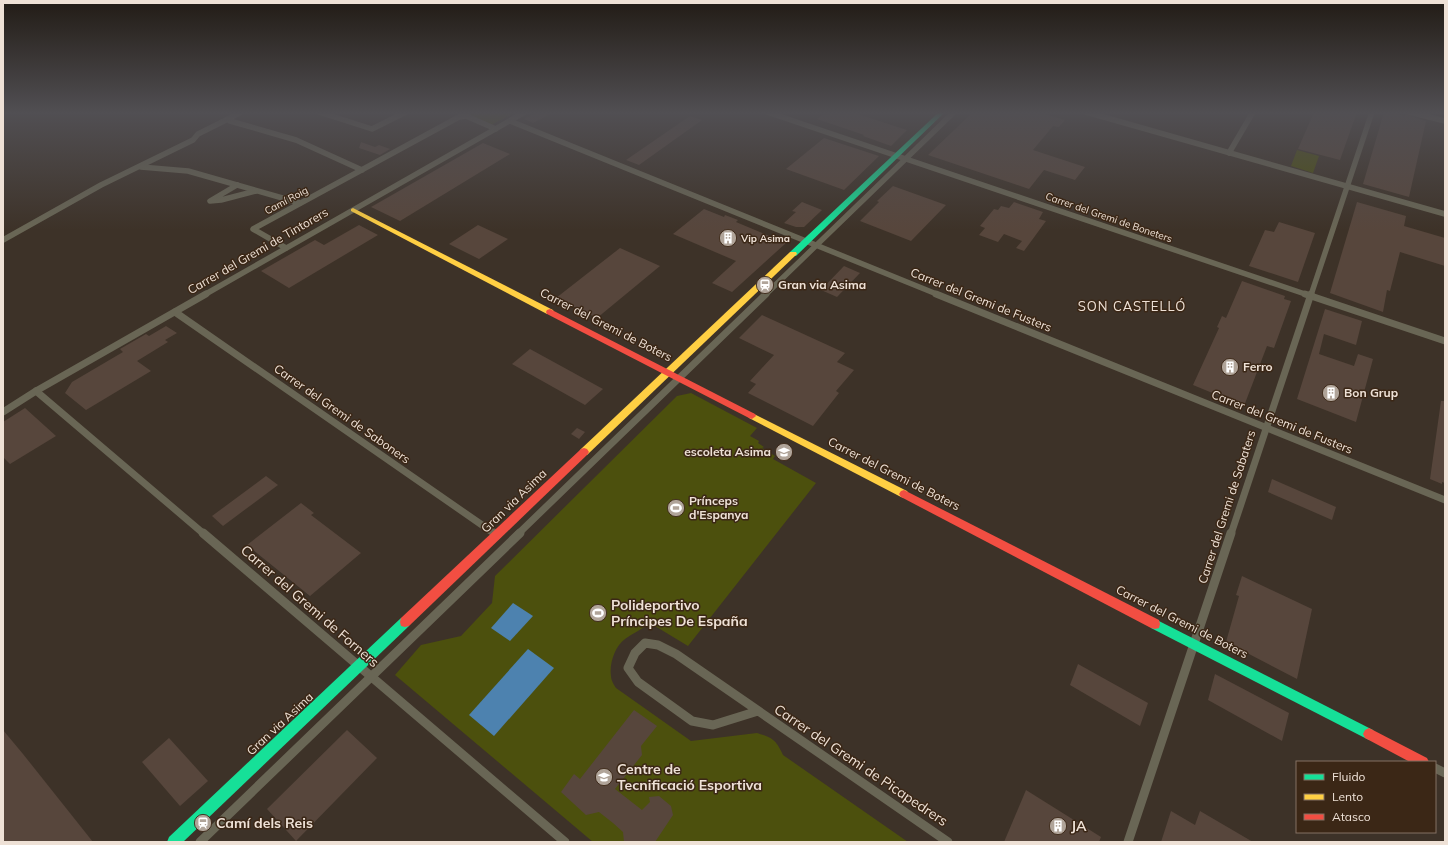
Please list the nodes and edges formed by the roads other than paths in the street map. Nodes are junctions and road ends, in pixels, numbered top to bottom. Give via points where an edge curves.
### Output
1 (171, 151) edge
2 (321, 151) edge
3 (396, 151) edge
4 (456, 151) edge
5 (585, 151) edge
6 (884, 151) edge
7 (906, 151) edge
8 (908, 151) edge
9 (1224, 151) edge
10 (1359, 151) edge
11 (1230, 153) joint
12 (901, 157) junction
13 (140, 167) junction
14 (362, 170) junction
15 (236, 185) junction
16 (1347, 186) junction
17 (257, 191) junction
18 (300, 203) junction
19 (353, 210) junction
20 (1445, 214) edge
21 (3, 240) edge
22 (805, 241) junction
23 (817, 246) junction
24 (286, 248) junction
25 (1310, 295) junction
26 (175, 312) junction
27 (1445, 341) edge
28 (669, 372) junction
29 (680, 378) junction
30 (36, 391) junction
31 (3, 412) edge
32 (1266, 428) junction
33 (1445, 500) edge
34 (497, 535) junction
35 (1194, 643) junction
36 (360, 666) junction
37 (372, 677) junction
38 (758, 711) junction
39 (1421, 761) edge
40 (1436, 768) edge
41 (1445, 773) edge
42 (174, 842) edge
43 (200, 842) edge
44 (565, 842) edge
45 (948, 842) edge
46 (1128, 842) edge

1 - 13 street
2 - 14 street
3 - 14 street, Camí Roig
4 - 19 street, Carrer del Gremi de Tintorers
5 - 22 street, Carrer del Gremi de Fusters
6 - 12 street, Carrer del Gremi de Boneters
7 - 12 street, Gran via Asima
8 - 12 street, Gran via Asima
9 - 11 street
10 - 16 street, Carrer del Gremi de Sabaters
11 - 16 street
12 - 22 street, Gran via Asima
12 - 23 street, Gran via Asima
12 - 25 street, Carrer del Gremi de Boneters
13 - 15 street via 188,171
13 - 21 street via 101,185
14 - 18 street, Camí Roig
15 - 17 street
15 - 17 street via 210,201
16 - 20 street
16 - 25 street, Carrer del Gremi de Sabaters
17 - 18 street
18 - 24 street, Camí Roig via 252,229
19 - 24 street, Carrer del Gremi de Tintorers
19 - 28 street, Carrer del Gremi de Boters
22 - 23 street, Carrer del Gremi de Fusters
22 - 28 street, Gran via Asima
23 - 29 street, Gran via Asima
23 - 32 street, Carrer del Gremi de Fusters
24 - 26 street, Carrer del Gremi de Tintorers
25 - 27 street, Carrer del Gremi de Boneters
25 - 32 street, Carrer del Gremi de Sabaters
26 - 30 street, Carrer del Gremi de Tintorers
26 - 34 street, Carrer del Gremi de Saboners
28 - 29 street, Carrer del Gremi de Boters
28 - 34 street, Gran via Asima
29 - 35 street, Carrer del Gremi de Boters
29 - 37 street, Gran via Asima
30 - 31 street, Carrer del Gremi de Tintorers
30 - 36 street, Carrer del Gremi de Forners
32 - 33 street, Carrer del Gremi de Fusters
32 - 35 street, Carrer del Gremi de Sabaters
34 - 36 street, Gran via Asima
35 - 39 street, Carrer del Gremi de Boters
35 - 46 street, Carrer del Gremi de Sabaters
36 - 37 street, Carrer del Gremi de Forners
36 - 42 street, Gran via Asima
37 - 43 street, Gran via Asima
37 - 44 street, Carrer del Gremi de Forners
38 - 38 street, Carrer del Gremi de Picapedrers via 676,654 658,645 645,643 635,653 628,668 638,682 692,721 712,725
38 - 45 street, Carrer del Gremi de Picapedrers
40 - 41 street

